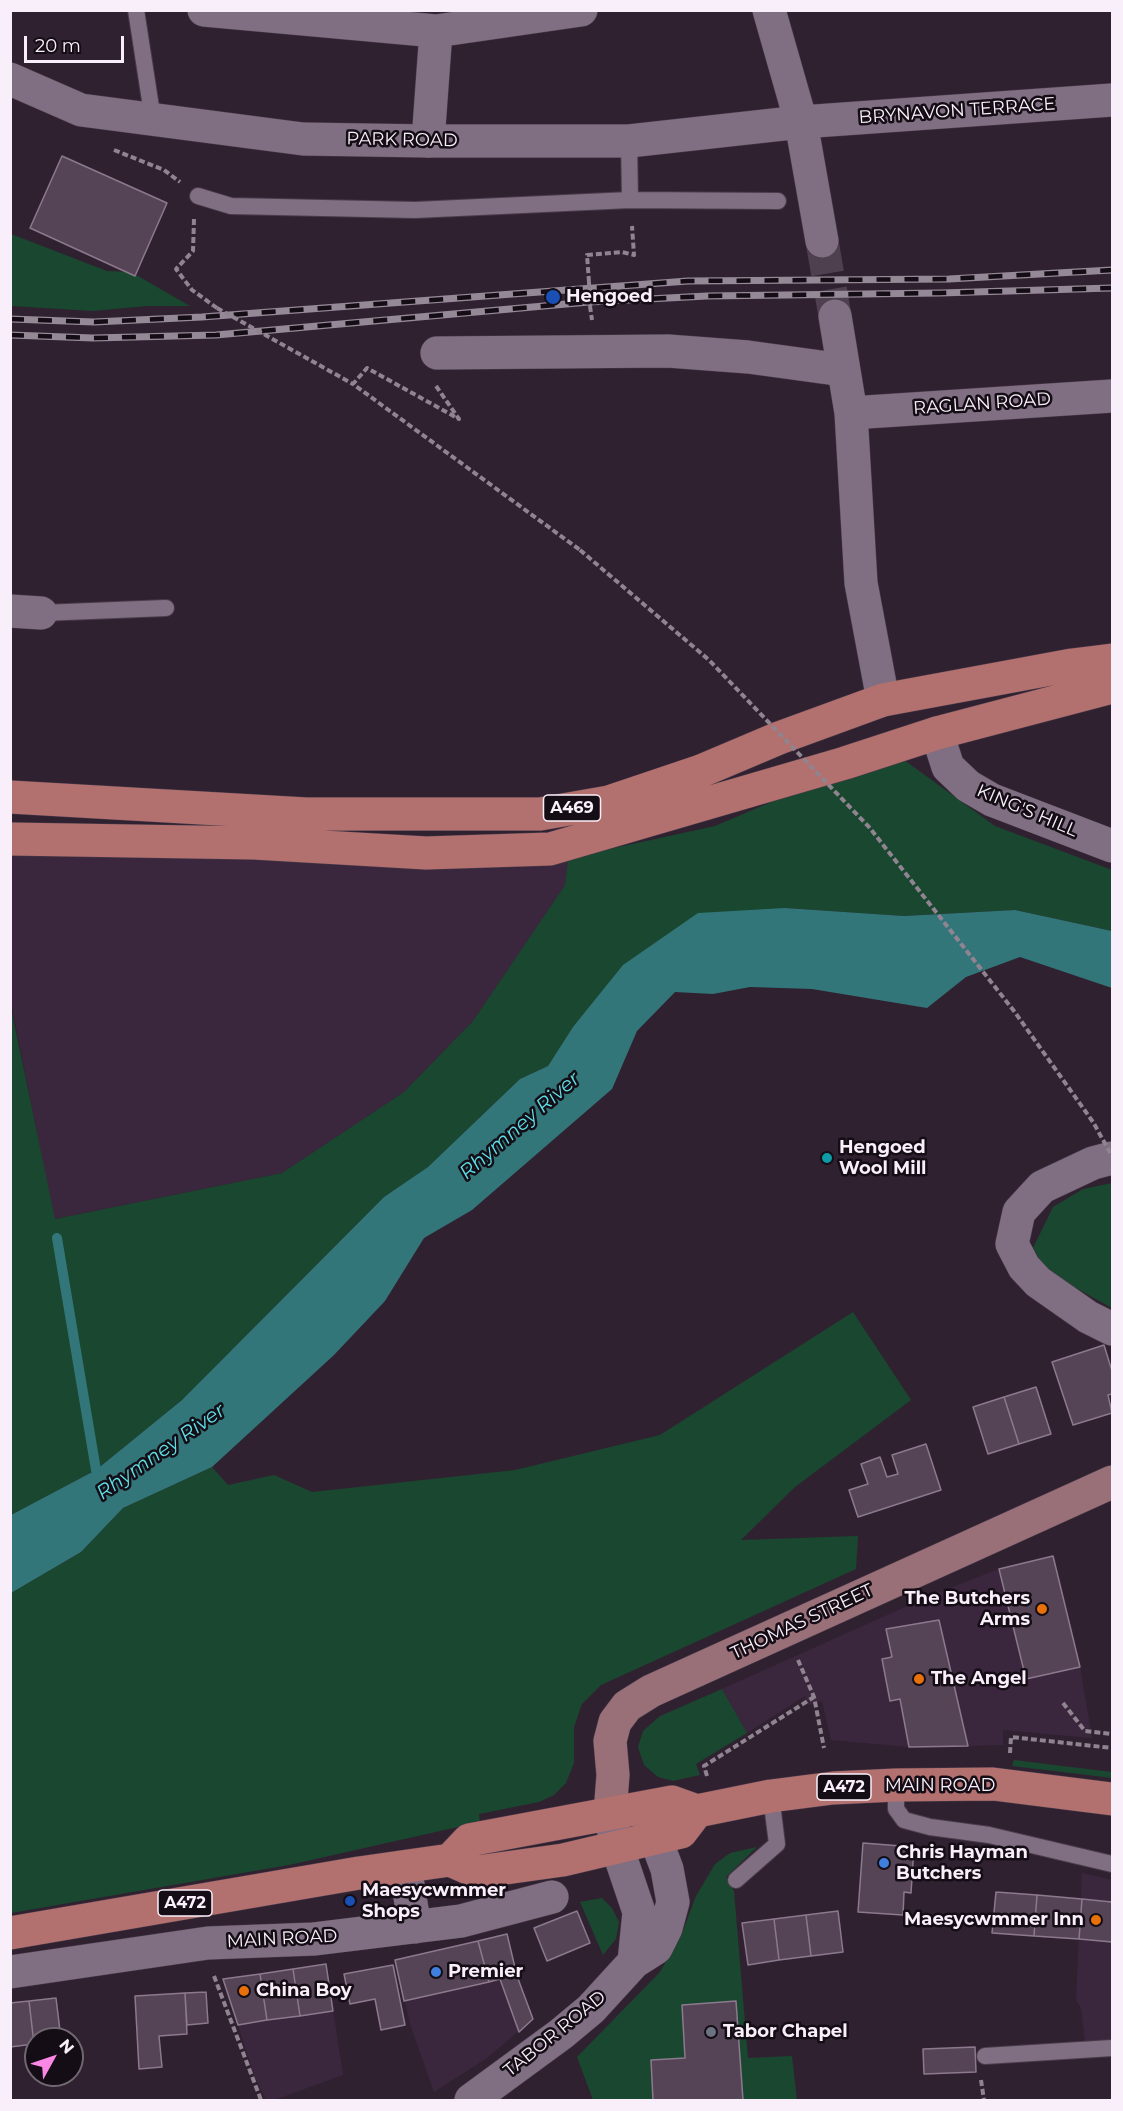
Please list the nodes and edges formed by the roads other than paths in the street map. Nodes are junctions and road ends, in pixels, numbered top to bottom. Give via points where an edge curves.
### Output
1 (136, 10) edge
2 (204, 10) edge
3 (581, 10) edge
4 (769, 10) edge
5 (436, 31) junction
6 (10, 79) edge
7 (1113, 100) edge
8 (153, 120) junction
9 (801, 122) junction
10 (428, 141) junction
11 (629, 141) junction
12 (198, 196) road end
13 (630, 200) junction
14 (778, 201) dead end
15 (822, 241) tunnel mouth
16 (835, 316) tunnel mouth
17 (437, 353) road end
18 (843, 370) junction
19 (1113, 396) edge
20 (851, 413) junction
21 (166, 608) dead end
22 (26, 612) edge
23 (1113, 660) edge
24 (1113, 687) edge
25 (883, 700) junction
26 (937, 733) junction
27 (10, 797) edge
28 (10, 839) edge
29 (1113, 846) edge
30 (1113, 1157) edge
31 (1113, 1329) edge
32 (1113, 1482) edge
33 (613, 1775) junction
34 (896, 1785) junction
35 (771, 1796) junction
36 (1113, 1799) edge
37 (644, 1807) junction
38 (697, 1811) junction
39 (609, 1813) junction
40 (656, 1838) junction
41 (617, 1847) junction
42 (450, 1860) junction
43 (1113, 1864) edge
44 (405, 1866) junction
45 (736, 1880) dead end
46 (552, 1897) dead end
47 (415, 1927) junction
48 (10, 1933) edge
49 (634, 1962) junction
50 (10, 1972) edge
51 (1113, 2048) edge
52 (986, 2056) dead end
53 (471, 2100) edge

1 - 8 lane
2 - 5 street
3 - 5 street
4 - 9 street
5 - 10 street
6 - 8 street, PARK ROAD via 81,111
7 - 9 street, BRYNAVON TERRACE
8 - 10 street, PARK ROAD via 303,139
9 - 11 street, PARK ROAD
9 - 15 street
10 - 11 street, PARK ROAD
11 - 13 lane
12 - 13 lane via 231,206 416,210
13 - 14 lane
16 - 18 street
17 - 18 street via 668,351
18 - 20 street
19 - 20 street, RAGLAN ROAD
20 - 25 street via 861,583
21 - 22 lane
23 - 25 main road, A469
24 - 26 main road, A469
25 - 27 main road, A469 via 609,802 540,814 306,814
26 - 28 main road, A469 via 550,849 426,853 254,843
26 - 29 street, KING'S HILL via 948,767 968,786 992,800
30 - 31 street via 1042,1187 1019,1212 1012,1244 1024,1267 1038,1282 1088,1317
32 - 33 main road, THOMAS STREET via 651,1691 627,1706 615,1722 610,1741
33 - 37 main road
33 - 39 main road, THOMAS STREET
34 - 35 main road, MAIN ROAD / A472
34 - 36 main road, MAIN ROAD / A472 via 993,1785
34 - 43 lane via 896,1809 904,1820 989,1834
35 - 38 main road, MAIN ROAD / A472
35 - 45 lane via 777,1844
37 - 38 main road, MAIN ROAD / A472 via 672,1802
37 - 39 main road, MAIN ROAD / A472
37 - 40 street, TABOR ROAD
38 - 40 main road via 681,1832
39 - 41 street
39 - 42 main road, MAIN ROAD / A472 via 469,1840
40 - 41 main road
40 - 49 street, TABOR ROAD via 673,1902 656,1948
41 - 42 main road via 562,1860 477,1872
41 - 49 street via 639,1912
42 - 44 main road, A472
44 - 47 street
44 - 48 main road, A472
46 - 47 street, MAIN ROAD via 461,1921
47 - 50 street, MAIN ROAD via 314,1939 208,1942
49 - 53 street, TABOR ROAD via 561,2034
51 - 52 lane

